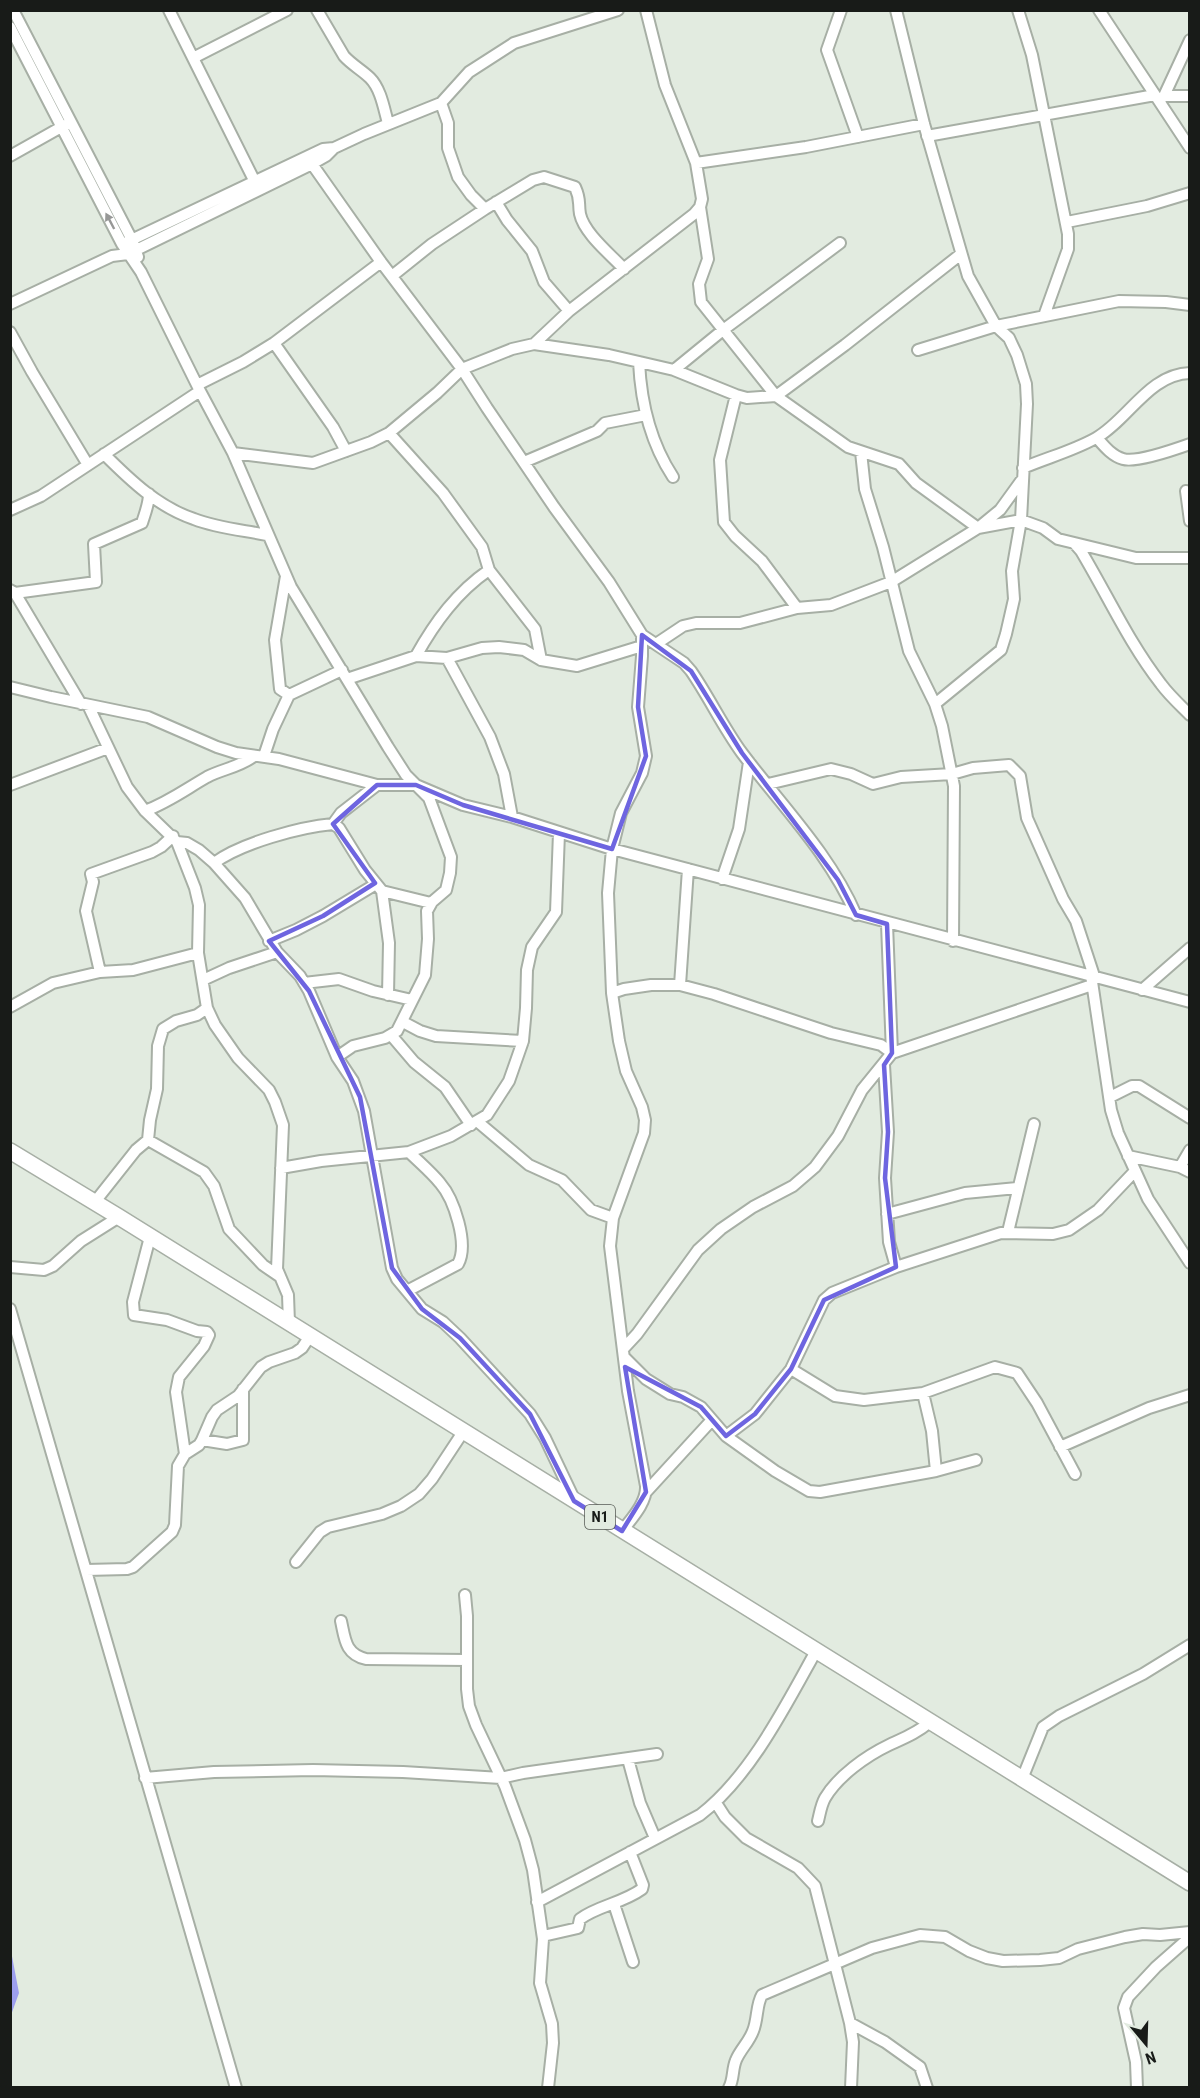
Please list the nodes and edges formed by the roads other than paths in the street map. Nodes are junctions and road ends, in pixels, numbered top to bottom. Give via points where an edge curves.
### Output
1 (13, 10) edge
2 (168, 10) edge
3 (286, 10) edge
4 (317, 10) edge
5 (618, 10) edge
6 (646, 10) edge
7 (841, 10) edge
8 (896, 10) edge
9 (1018, 10) edge
10 (1099, 10) edge
11 (10, 27) edge
12 (1190, 40) edge
13 (193, 58) junction
14 (1190, 96) edge
15 (1159, 97) junction
16 (441, 103) junction
17 (1044, 115) junction
18 (388, 123) junction
19 (924, 124) junction
20 (65, 125) junction
21 (927, 136) junction
22 (858, 137) junction
23 (334, 148) junction
24 (1190, 148) edge
25 (10, 156) edge
26 (696, 163) junction
27 (312, 164) junction
28 (255, 182) junction
29 (1190, 193) edge
30 (496, 202) junction
31 (700, 207) junction
32 (485, 209) junction
33 (1067, 222) junction
34 (840, 243) dead end
35 (129, 247) junction
36 (961, 254) junction
37 (381, 262) junction
38 (624, 269) junction
39 (392, 276) junction
40 (10, 304) edge
41 (1190, 305) edge
42 (569, 311) junction
43 (1044, 316) junction
44 (996, 327) junction
45 (723, 330) junction
46 (10, 332) edge
47 (274, 343) junction
48 (534, 344) junction
49 (918, 350) dead end
50 (639, 362) junction
51 (462, 369) junction
52 (674, 370) junction
53 (1190, 373) edge
54 (198, 388) junction
55 (736, 395) junction
56 (776, 396) junction
57 (646, 415) junction
58 (389, 433) junction
59 (1097, 438) junction
60 (1190, 444) edge
61 (346, 452) junction
62 (861, 452) junction
63 (233, 453) junction
64 (104, 454) junction
65 (524, 462) junction
66 (88, 465) junction
67 (1023, 468) junction
68 (673, 477) dead end
69 (1022, 480) junction
70 (1186, 490) dead end
71 (149, 494) junction
72 (10, 510) edge
73 (1021, 520) junction
74 (1190, 521) edge
75 (978, 528) junction
76 (267, 535) junction
77 (1074, 543) junction
78 (1190, 558) edge
79 (489, 570) junction
80 (286, 576) junction
81 (891, 582) junction
82 (13, 592) edge
83 (797, 608) junction
84 (642, 640) junction
85 (656, 644) junction
86 (416, 656) junction
87 (447, 658) junction
88 (541, 660) junction
89 (345, 674) junction
90 (10, 687) edge
91 (289, 695) junction
92 (935, 704) junction
93 (84, 705) junction
94 (1190, 716) edge
95 (108, 748) junction
96 (259, 756) junction
97 (749, 762) junction
98 (952, 774) junction
99 (768, 784) junction
100 (10, 785) edge
101 (377, 785) junction
102 (416, 785) junction
103 (145, 811) junction
104 (512, 817) junction
105 (333, 824) junction
106 (559, 833) junction
107 (175, 839) junction
108 (612, 849) junction
109 (214, 863) junction
110 (688, 869) junction
111 (722, 879) junction
112 (379, 887) junction
113 (431, 903) junction
114 (856, 915) junction
115 (887, 924) junction
116 (269, 941) junction
117 (953, 941) junction
118 (1190, 948) edge
119 (277, 952) junction
120 (198, 953) junction
121 (100, 972) junction
122 (1092, 979) junction
123 (202, 980) junction
124 (304, 983) junction
125 (680, 985) junction
126 (1142, 990) junction
127 (612, 993) junction
128 (388, 995) junction
129 (412, 1000) junction
130 (1190, 1002) edge
131 (10, 1007) edge
132 (207, 1008) junction
133 (402, 1022) junction
134 (391, 1035) junction
135 (523, 1041) junction
136 (892, 1053) junction
137 (337, 1057) junction
138 (884, 1065) junction
139 (1110, 1097) junction
140 (1190, 1118) edge
141 (474, 1123) junction
142 (1034, 1124) dead end
143 (148, 1140) junction
144 (1190, 1150) edge
145 (10, 1151) edge
146 (409, 1152) junction
147 (1128, 1156) junction
148 (372, 1157) junction
149 (281, 1168) junction
150 (1185, 1169) edge
151 (1135, 1171) junction
152 (1017, 1188) junction
153 (94, 1203) junction
154 (887, 1214) junction
155 (119, 1217) junction
156 (613, 1218) junction
157 (1008, 1232) junction
158 (150, 1237) junction
159 (1190, 1263) edge
160 (10, 1267) edge
161 (896, 1267) junction
162 (279, 1276) junction
163 (406, 1291) junction
164 (10, 1310) edge
165 (289, 1323) junction
166 (310, 1336) junction
167 (625, 1353) junction
168 (791, 1369) junction
169 (645, 1379) junction
170 (628, 1385) junction
171 (243, 1389) junction
172 (923, 1393) junction
173 (1190, 1395) edge
174 (711, 1421) junction
175 (463, 1432) junction
176 (726, 1436) junction
177 (202, 1440) junction
178 (1060, 1447) junction
179 (184, 1454) junction
180 (976, 1460) dead end
181 (936, 1471) junction
182 (1075, 1474) dead end
183 (646, 1492) junction
184 (574, 1501) junction
185 (622, 1531) junction
186 (296, 1562) dead end
187 (86, 1570) junction
188 (465, 1595) dead end
189 (341, 1621) dead end
190 (1190, 1645) edge
191 (816, 1651) junction
192 (467, 1660) junction
193 (930, 1722) junction
194 (657, 1754) dead end
195 (628, 1759) junction
196 (146, 1778) junction
197 (501, 1778) junction
198 (1022, 1779) junction
199 (716, 1803) junction
200 (818, 1821) dead end
201 (655, 1838) junction
202 (630, 1852) junction
203 (1190, 1883) edge
204 (537, 1902) junction
205 (614, 1904) junction
206 (1190, 1932) edge
207 (543, 1936) junction
208 (1190, 1937) edge
209 (633, 1962) dead end
210 (834, 1964) junction
211 (850, 2023) junction
212 (549, 2083) edge
213 (236, 2088) edge
214 (537, 2088) edge
215 (729, 2088) edge
216 (851, 2088) edge
217 (927, 2088) edge
218 (1137, 2088) edge

1 - 20 street
2 - 13 street
3 - 13 street
4 - 18 street via 350,63 377,87
5 - 16 street via 514,43 469,72
6 - 26 street via 665,85
7 - 22 street via 827,50
8 - 19 street
9 - 17 street
10 - 15 street
11 - 20 street
12 - 15 street
13 - 28 street
14 - 15 street
15 - 17 street
15 - 24 street
16 - 18 street
16 - 32 street via 448,123 448,148 458,177
17 - 21 street
17 - 33 street
18 - 23 street
19 - 21 street
19 - 22 street
20 - 25 street
20 - 35 street
21 - 36 street
22 - 26 street
23 - 27 street
23 - 28 street via 323,149
26 - 31 street
27 - 35 street
27 - 37 street
28 - 35 street
29 - 33 street
30 - 32 street
30 - 38 street via 544,177 575,187 580,215 592,237
30 - 42 street via 532,250 544,282
31 - 38 street
31 - 45 street via 708,259 699,284 701,302
32 - 39 street
33 - 43 street via 1068,249
34 - 45 street
35 - 40 street
35 - 54 street
36 - 44 street via 968,276
36 - 56 street
37 - 39 street
37 - 47 street
38 - 42 street
39 - 51 street
41 - 43 street via 1119,302
42 - 48 street
43 - 44 street
44 - 49 street
44 - 67 street via 1009,338 1026,384
45 - 52 street
45 - 56 street
46 - 66 street
47 - 54 street
47 - 61 street
48 - 50 street
48 - 51 street
50 - 52 street
50 - 57 street
51 - 58 street
51 - 65 street
52 - 55 street
53 - 59 street via 1176,374 1153,388
54 - 63 street
54 - 64 street
55 - 56 street
55 - 83 street via 720,460 724,522 762,561
56 - 62 street via 842,444
57 - 65 street via 605,423 597,431
57 - 68 street via 652,438
58 - 61 street
58 - 79 street via 443,493 482,547
59 - 60 street via 1110,452 1124,459 1142,458
59 - 67 street
61 - 63 street via 313,463
62 - 75 street via 899,465 916,483
62 - 81 street via 865,489
63 - 76 street
64 - 66 street
64 - 71 street
65 - 84 street via 609,582
66 - 72 street via 41,496
67 - 69 street
69 - 73 street
69 - 75 street via 1000,510
70 - 74 street
71 - 76 street via 191,519
71 - 82 street via 142,523 94,544 96,582
73 - 75 street
73 - 77 street
73 - 92 street via 1012,572 1014,599 1001,650
75 - 81 street
76 - 80 street
77 - 78 street via 1136,558
77 - 94 street via 1147,665
79 - 86 street via 452,602
79 - 88 street via 535,629
80 - 89 street
80 - 91 street via 275,640 280,689
81 - 83 street via 831,605
81 - 92 street via 909,651
82 - 93 street
83 - 85 street via 740,623 682,626
84 - 85 street
84 - 88 street via 577,666
84 - 108 street via 638,707 646,747 645,766 621,813
85 - 97 street via 691,671
86 - 87 street
86 - 89 street
87 - 88 street via 499,646 524,650
87 - 104 street via 490,737 504,774
89 - 91 street
89 - 102 street via 406,776
90 - 93 street
91 - 96 street
92 - 98 street
93 - 95 street
93 - 96 street via 148,717 217,747
95 - 100 street
95 - 103 street via 127,787
96 - 101 street
96 - 103 street via 207,777
97 - 99 street
97 - 111 street via 739,829
98 - 99 street via 901,777 873,784 831,770
98 - 117 street
98 - 122 street via 1009,765 1020,776 1027,818 1076,921
99 - 114 street via 838,880
101 - 102 street
101 - 105 street
102 - 104 street via 463,805
102 - 113 street via 429,798 451,857 446,890
103 - 107 street
104 - 106 street
105 - 109 street via 270,838
105 - 112 street
106 - 108 street
106 - 135 street via 556,912 532,947
107 - 109 street via 199,850
107 - 120 street via 199,905
107 - 121 street via 152,852 91,874 93,882 86,911
108 - 110 street
108 - 127 street via 608,893
109 - 116 street via 245,898
110 - 111 street
110 - 125 street
111 - 114 street
112 - 113 street
112 - 116 street
112 - 128 street via 389,943
113 - 129 street via 427,911 425,975
114 - 115 street
115 - 117 street
115 - 136 street
116 - 119 street
117 - 122 street
118 - 126 street
119 - 123 street
119 - 124 street
120 - 121 street via 133,970
120 - 123 street
121 - 131 street via 53,983
122 - 126 street
122 - 136 street
122 - 139 street
123 - 132 street
124 - 128 street via 339,979
124 - 137 street
125 - 127 street via 651,985
125 - 136 street via 831,1034 881,1045
126 - 130 street
127 - 156 street via 626,1071 645,1120 644,1133
128 - 129 street
129 - 133 street
132 - 143 street via 163,1029
132 - 149 street via 238,1058 276,1102 283,1125
133 - 134 street
133 - 135 street via 436,1036
134 - 137 street via 353,1046
134 - 141 street via 414,1062 445,1087
135 - 141 street via 499,1099 487,1115
136 - 138 street
137 - 148 street via 360,1097
138 - 154 street
138 - 167 street via 862,1090 838,1136 815,1167 793,1186 721,1229 698,1250
139 - 140 street via 1140,1086
139 - 147 street
141 - 146 street
141 - 156 street via 529,1164 562,1180 591,1210
142 - 152 street
143 - 153 street
143 - 162 street via 204,1172 214,1186 230,1229 263,1265
144 - 150 street
145 - 153 highway, N1
146 - 148 street
146 - 163 street via 441,1184 462,1239 458,1264
147 - 150 street
147 - 151 street
148 - 149 street
148 - 163 street via 392,1268
149 - 162 street
151 - 157 street via 1098,1210 1069,1230 1053,1234
151 - 159 street via 1148,1199
152 - 154 street via 965,1193
152 - 157 street
153 - 155 highway, N1
154 - 161 street
155 - 158 highway, N1
155 - 160 street via 81,1241 53,1266 44,1270
156 - 167 street via 610,1246
157 - 161 street
158 - 165 highway, N1
158 - 179 street via 133,1302 134,1315 167,1320 209,1335 179,1377 176,1392
161 - 168 street via 842,1288 824,1300
162 - 165 street via 288,1295
163 - 184 street via 422,1309 460,1338 530,1414
164 - 187 street
165 - 166 highway, N1
166 - 171 street via 295,1353 261,1367
166 - 175 highway, N1
167 - 169 street
167 - 170 street
168 - 172 street via 834,1396 849,1399
168 - 176 street via 755,1414
169 - 170 street
169 - 174 street via 701,1407
170 - 183 street
171 - 177 street via 217,1410
171 - 177 street via 243,1440 227,1444
172 - 178 street via 995,1367 1007,1369 1017,1373
172 - 181 street
173 - 178 street via 1149,1408
174 - 176 street
174 - 183 street
175 - 184 highway, N1
175 - 186 street via 418,1494 382,1514 328,1527
176 - 181 street via 808,1491
177 - 179 street
178 - 182 street
179 - 187 street via 178,1466 172,1532 133,1567
180 - 181 street
183 - 185 street
184 - 185 highway, N1
185 - 191 highway, N1
187 - 196 street
188 - 192 street
189 - 192 street via 347,1646 355,1656
190 - 198 street via 1043,1727
191 - 193 highway, N1
191 - 199 street via 776,1722
192 - 197 street via 470,1706
193 - 198 highway, N1
193 - 200 street via 918,1732 871,1754 849,1772 823,1800
194 - 195 street
195 - 197 street
195 - 201 street
196 - 197 street via 313,1770
196 - 213 street
197 - 204 street via 527,1847
198 - 203 highway, N1
199 - 201 street
199 - 210 street via 746,1838 798,1868 815,1886
201 - 202 street
202 - 204 street
202 - 205 street via 642,1889
204 - 207 street
205 - 207 street via 585,1915 572,1931
205 - 209 street
206 - 210 street via 1125,1937 1059,1958 1003,1961 969,1951 945,1937 920,1935 872,1948
207 - 212 street via 540,1983 554,2043
208 - 218 street via 1128,1997 1124,2008 1136,2062
210 - 211 street
210 - 215 street via 762,1995 753,2031 736,2058
211 - 216 street
211 - 217 street via 920,2067
212 - 214 street

